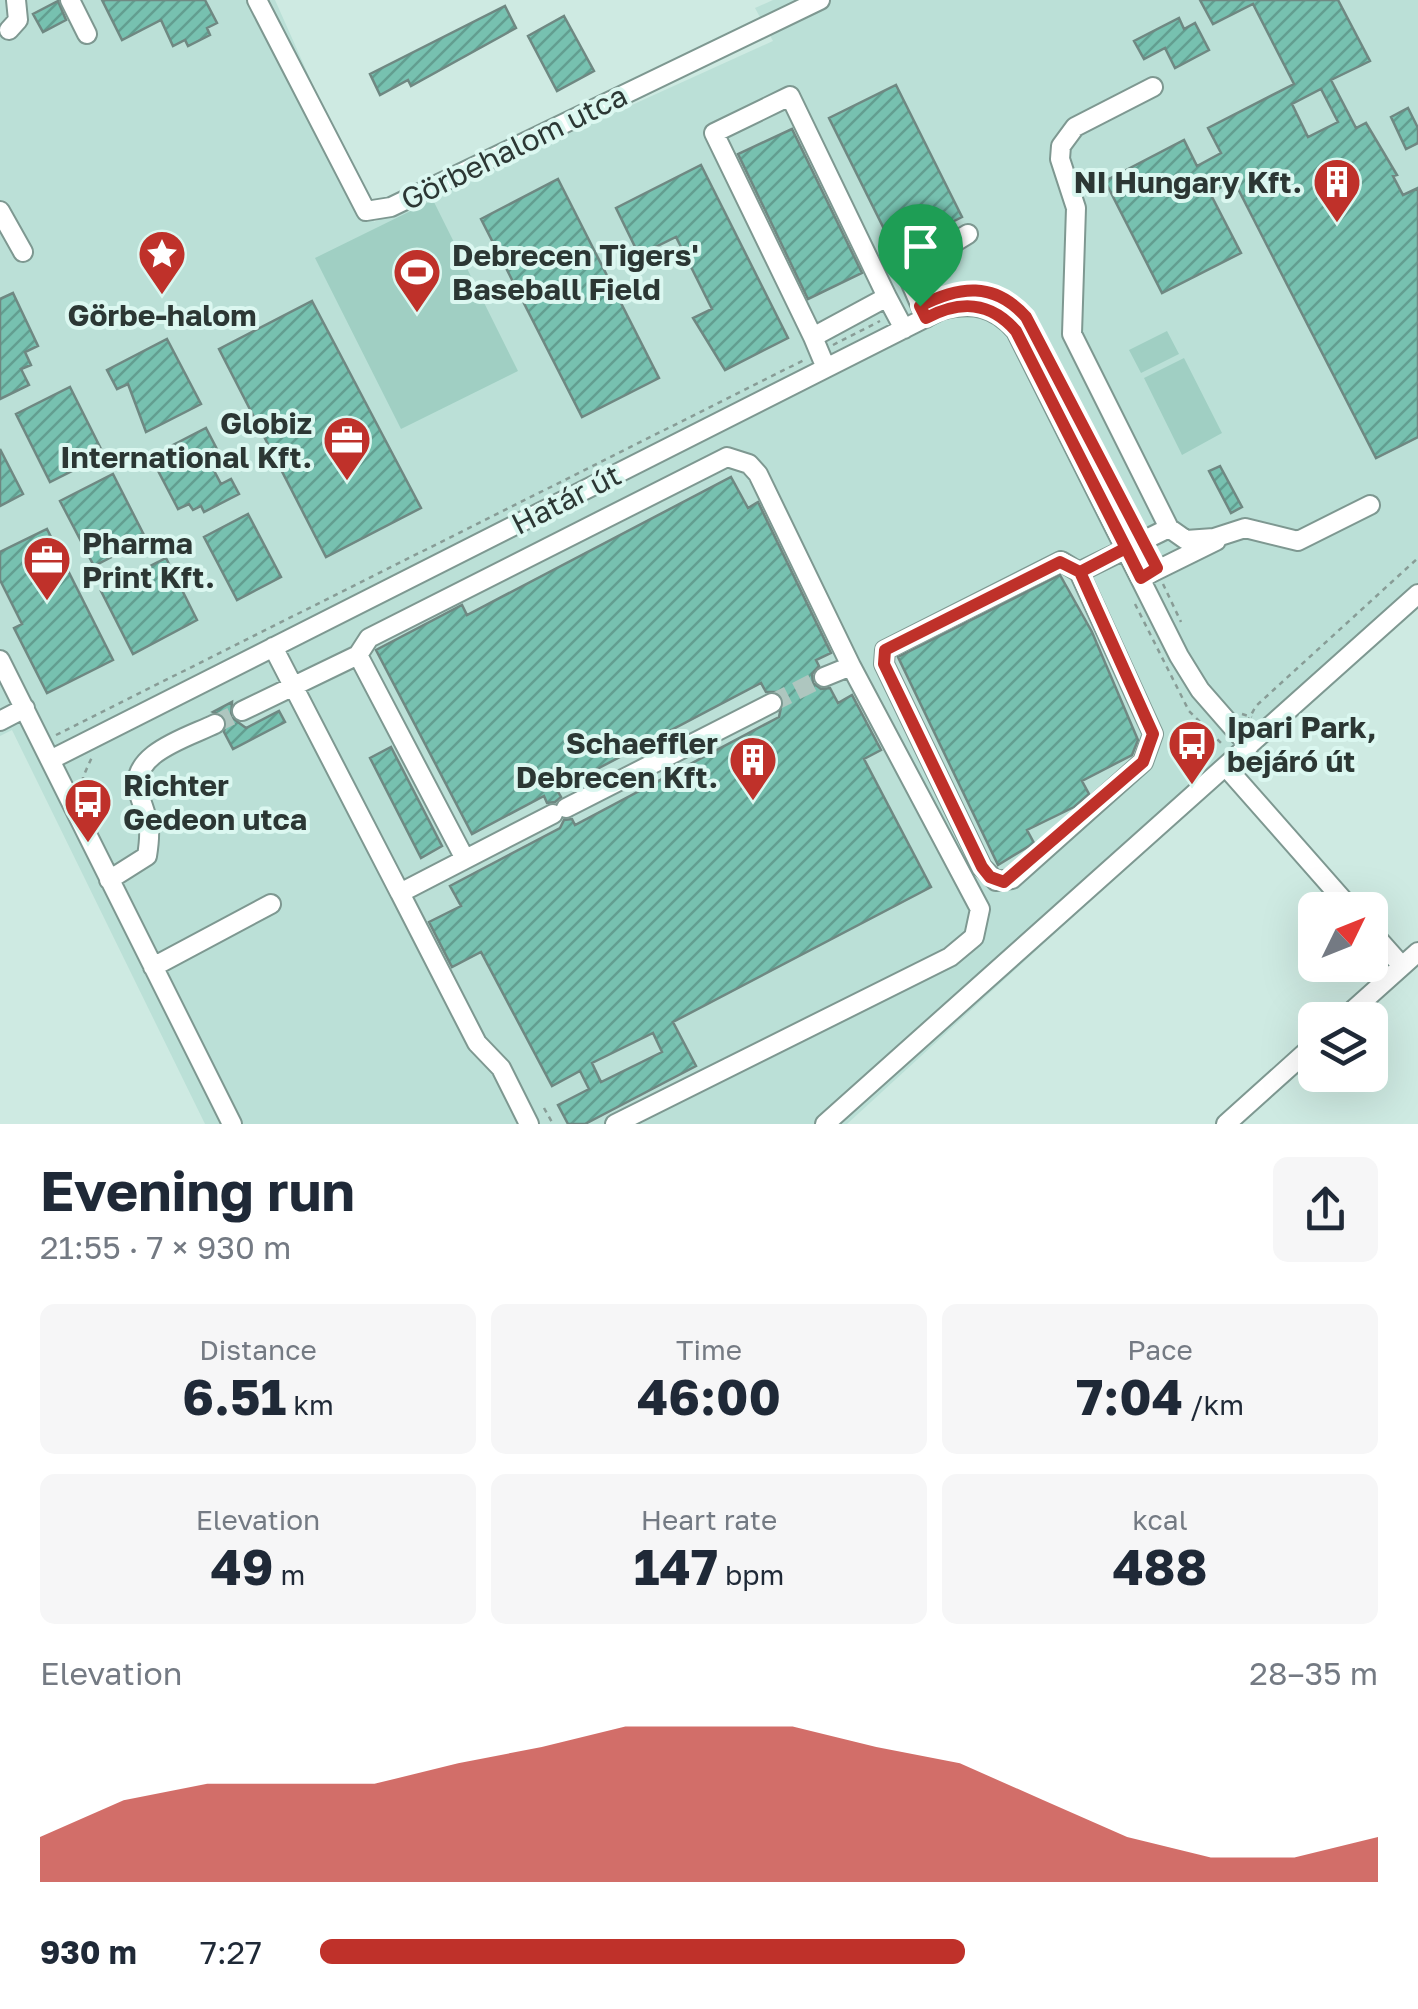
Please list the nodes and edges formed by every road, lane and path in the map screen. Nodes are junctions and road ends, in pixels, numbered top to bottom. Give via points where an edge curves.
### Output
1 (16, 0) edge
2 (70, 0) edge
3 (257, 0) edge
4 (820, 0) edge
5 (10, 30) dead end
6 (87, 34) dead end
7 (1153, 88) dead end
8 (0, 211) edge
9 (968, 234) dead end
10 (23, 252) dead end
11 (923, 312) junction
12 (896, 313) junction
13 (1035, 334) dead end
14 (819, 353) junction
15 (1062, 386) dead end
16 (1370, 505) dead end
17 (1174, 532) junction
18 (1222, 536) junction
19 (1134, 545) junction
20 (1418, 558) edge
21 (1156, 569) junction
22 (1080, 572) junction
23 (1418, 594) edge
24 (1133, 599) dead end
25 (1181, 624) dead end
26 (273, 648) junction
27 (358, 655) junction
28 (0, 660) edge
29 (851, 666) junction
30 (824, 676) tunnel mouth
31 (292, 687) junction
32 (772, 703) tunnel mouth
33 (25, 708) junction
34 (242, 711) tunnel mouth
35 (1234, 711) dead end
36 (0, 721) edge
37 (216, 724) tunnel mouth
38 (1223, 745) dead end
39 (1249, 746) junction
40 (102, 748) dead end
41 (48, 750) junction
42 (1226, 767) junction
43 (83, 796) dead end
44 (464, 859) junction
45 (109, 880) junction
46 (1336, 892) edge
47 (400, 893) junction
48 (271, 904) dead end
49 (1388, 950) edge
50 (1418, 952) edge
51 (1402, 966) junction
52 (153, 968) junction
53 (1362, 1002) edge
54 (1298, 1059) edge
55 (544, 1108) dead end
56 (232, 1124) edge
57 (529, 1124) edge
58 (553, 1124) edge
59 (615, 1124) edge
60 (825, 1124) edge
61 (1226, 1124) edge

1 - 5 street via 18,20
2 - 6 street
3 - 4 street, Görbehalom utca via 366,211 391,207
7 - 17 street via 1075,128 1060,159 1076,208 1072,334
8 - 10 street
9 - 11 street via 906,272
11 - 12 street, Határ út
11 - 13 path via 954,289 996,293 1015,304
11 - 19 street, Határ út via 973,305 996,312 1016,331
12 - 14 street, Határ út
12 - 14 street
12 - 14 path
12 - 14 street via 790,96 714,132
14 - 26 street, Határ út
14 - 41 path
15 - 19 path
16 - 18 street via 1298,541 1245,528
17 - 18 street via 1186,540
17 - 19 street
17 - 21 street
18 - 21 street
19 - 21 street, Határ út
19 - 22 street
20 - 35 path via 1256,706 1252,718
21 - 25 path
21 - 39 street, Határ út via 1200,690
22 - 22 street via 1060,562 885,650 884,664 982,867 996,881 1012,879 1143,762 1153,734
23 - 39 street
24 - 38 path via 1189,711
26 - 31 street
26 - 41 street, Határ út
27 - 29 street via 369,638 727,457 758,474
27 - 31 street
27 - 44 street
28 - 33 street
29 - 30 street
29 - 59 street via 980,909 974,937 950,957
31 - 34 street
31 - 47 street
32 - 44 street
33 - 36 street
33 - 41 street
37 - 45 street via 152,754 140,771 137,788 152,822 147,856
39 - 42 street
40 - 43 path via 83,777
41 - 45 street
42 - 46 street
42 - 60 street
44 - 47 street
45 - 52 street
47 - 57 street via 476,1042 500,1068
48 - 52 street
49 - 51 street
50 - 51 street
51 - 53 street
52 - 56 street
54 - 61 street
55 - 58 path

